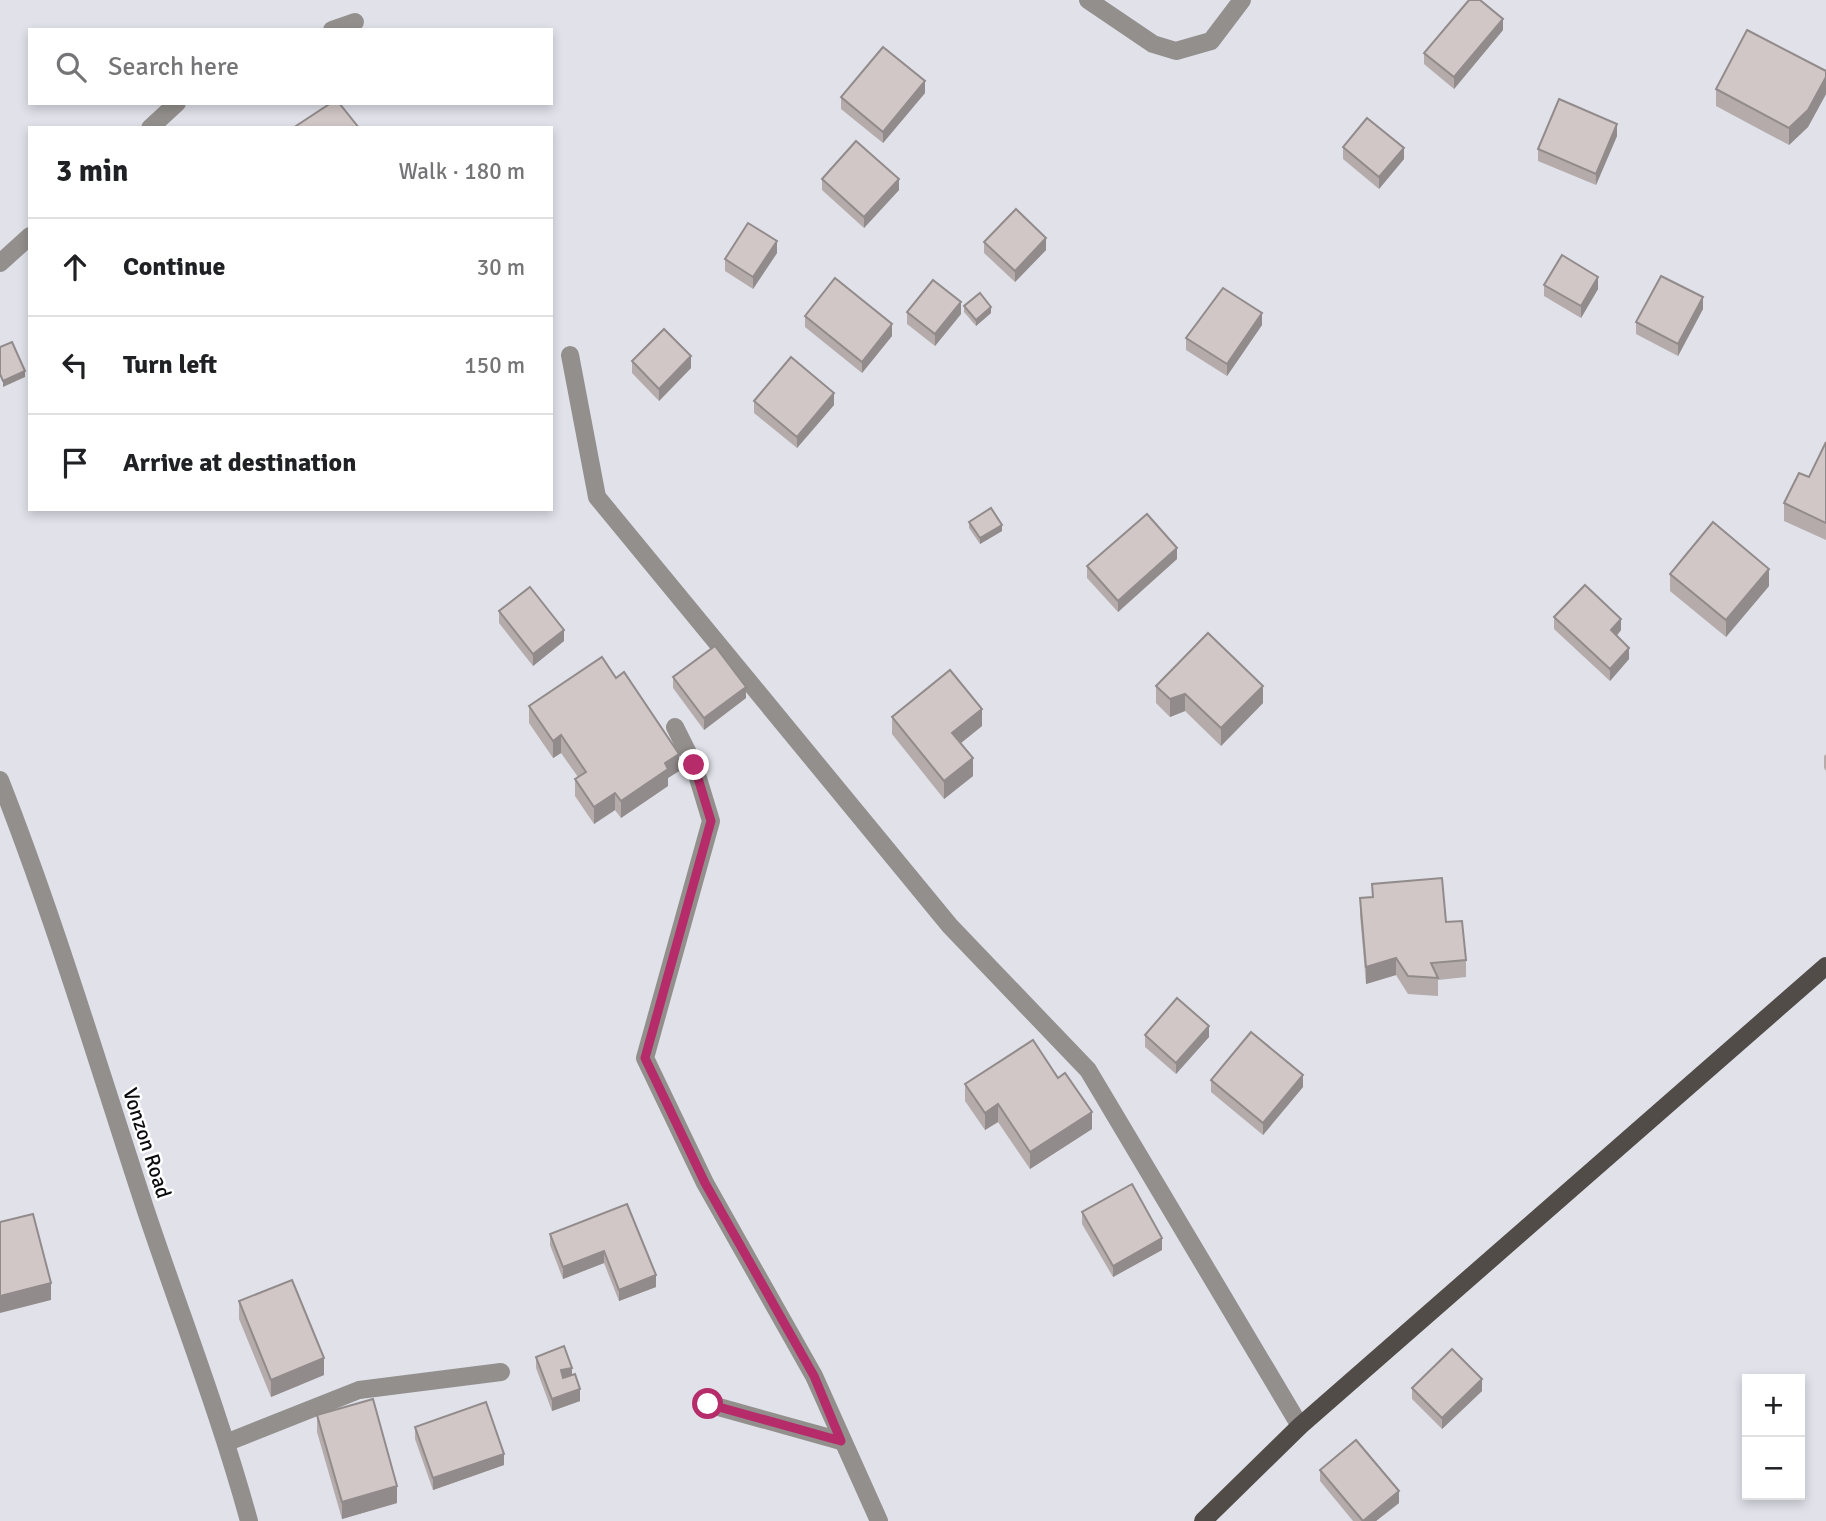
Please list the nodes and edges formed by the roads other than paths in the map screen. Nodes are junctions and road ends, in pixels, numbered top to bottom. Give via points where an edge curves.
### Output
1 (1088, 0) edge
2 (1242, 0) edge
3 (355, 22) dead end
4 (338, 28) edge
5 (175, 105) edge
6 (152, 126) edge
7 (28, 238) edge
8 (0, 263) edge
9 (570, 355) dead end
10 (676, 727) dead end
11 (0, 780) edge
12 (1826, 965) edge
13 (501, 1372) dead end
14 (708, 1404) dead end
15 (1300, 1426) junction
16 (841, 1441) junction
17 (228, 1442) junction
18 (249, 1521) edge
19 (879, 1521) edge
20 (1203, 1521) edge

1 - 2 street via 1153,44 1176,51 1210,41
3 - 4 street
5 - 6 street
7 - 8 street
9 - 15 street via 597,497 950,926 1088,1070
10 - 16 street via 694,765 711,821 645,1058 705,1183 814,1376
11 - 17 street, Vonzon Road
12 - 15 main road
13 - 17 street via 359,1390
14 - 16 street
15 - 20 main road
16 - 19 street
17 - 18 street, Vonzon Road

